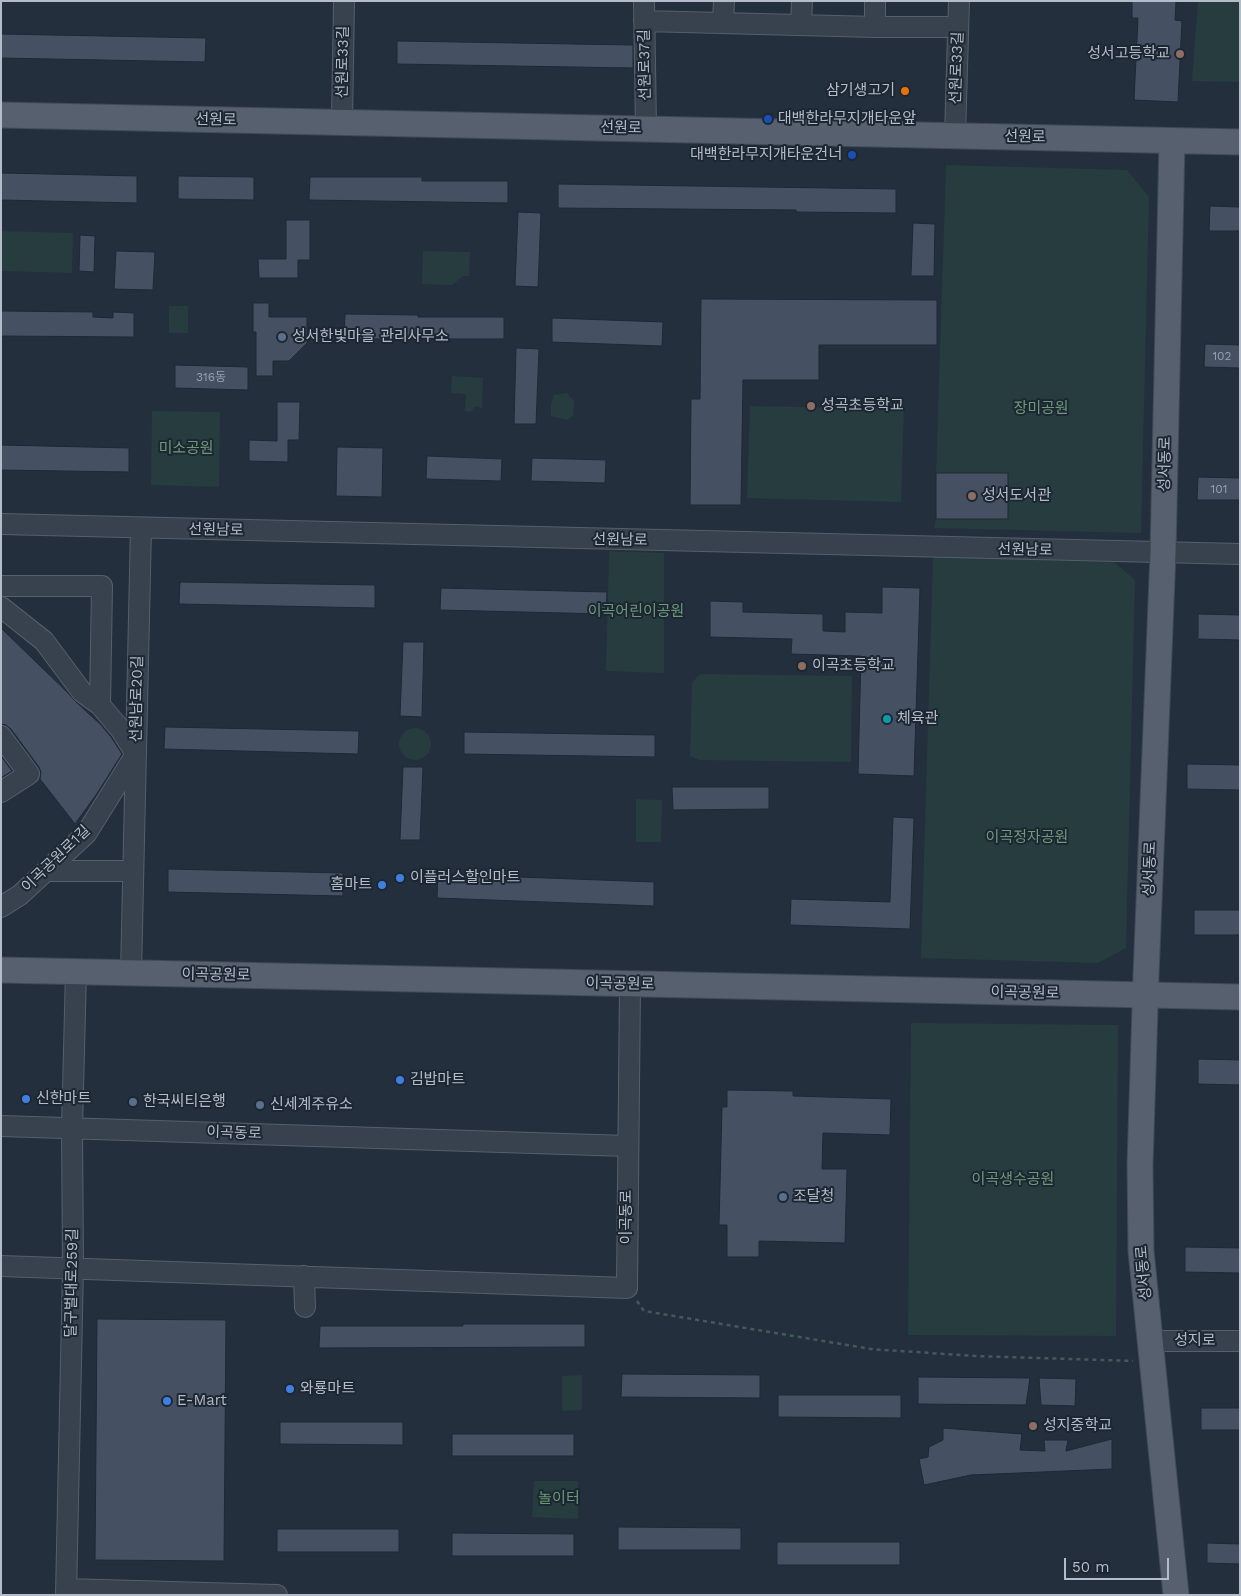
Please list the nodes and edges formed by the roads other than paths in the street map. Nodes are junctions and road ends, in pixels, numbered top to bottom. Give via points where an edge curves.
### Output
1 (344, 1) edge
2 (724, 1) edge
3 (802, 1) edge
4 (875, 1) edge
5 (959, 1) edge
6 (644, 11) edge
7 (723, 24) junction
8 (801, 25) junction
9 (874, 27) junction
10 (958, 27) junction
11 (1, 115) edge
12 (342, 122) junction
13 (646, 129) junction
14 (955, 136) junction
15 (1172, 141) junction
16 (1240, 142) edge
17 (1, 524) edge
18 (141, 528) junction
19 (1163, 553) junction
20 (1240, 554) edge
21 (1, 586) edge
22 (1, 607) edge
23 (100, 705) junction
24 (1, 736) edge
25 (136, 754) junction
26 (1, 792) edge
27 (46, 871) junction
28 (133, 871) junction
29 (1, 907) edge
30 (1, 970) edge
31 (76, 972) junction
32 (131, 973) junction
33 (630, 985) junction
34 (1145, 996) junction
35 (1240, 997) edge
36 (1, 1126) edge
37 (72, 1128) junction
38 (627, 1146) junction
39 (1, 1266) edge
40 (72, 1268) junction
41 (304, 1276) junction
42 (305, 1306) dead end
43 (1240, 1341) edge
44 (1151, 1351) junction
45 (66, 1592) edge
46 (278, 1595) edge
47 (1176, 1595) edge

1 - 12 street, 선원로33길
2 - 7 street
3 - 8 street
4 - 9 street
5 - 10 street, 선원로33길
6 - 7 street
6 - 13 street, 선원로37길
7 - 8 street
8 - 9 street
9 - 10 street
10 - 14 street, 선원로33길
11 - 12 main road, 선원로
12 - 13 main road, 선원로
13 - 14 main road, 선원로
14 - 15 main road, 선원로
15 - 16 main road, 선원로
15 - 19 main road, 성서동로
17 - 18 street, 선원남로
18 - 19 street, 선원남로
18 - 25 street, 선원남로20길
19 - 20 street, 선원남로
19 - 34 main road, 성서동로
21 - 23 street via 102,586
22 - 23 street via 44,641 82,692
23 - 25 street
24 - 26 street via 29,774
25 - 27 street, 이곡공원로1길 via 86,834
25 - 28 street, 선원남로20길
27 - 28 street
27 - 29 street, 이곡공원로1길
28 - 32 street, 선원남로20길
30 - 31 main road, 이곡공원로
31 - 32 main road, 이곡공원로
31 - 37 street, 달구벌대로259길
32 - 33 main road, 이곡공원로
33 - 34 main road, 이곡공원로
33 - 38 street
34 - 35 main road, 이곡공원로
34 - 44 main road, 성서동로 via 1141,1251
36 - 37 street, 이곡동로
37 - 38 street, 이곡동로
37 - 40 street, 달구벌대로259길
38 - 41 street, 이곡동로 via 627,1288
39 - 40 street
40 - 41 street
40 - 45 street, 달구벌대로259길
41 - 42 street
43 - 44 street, 성지로
44 - 47 main road, 성서동로
45 - 46 street

